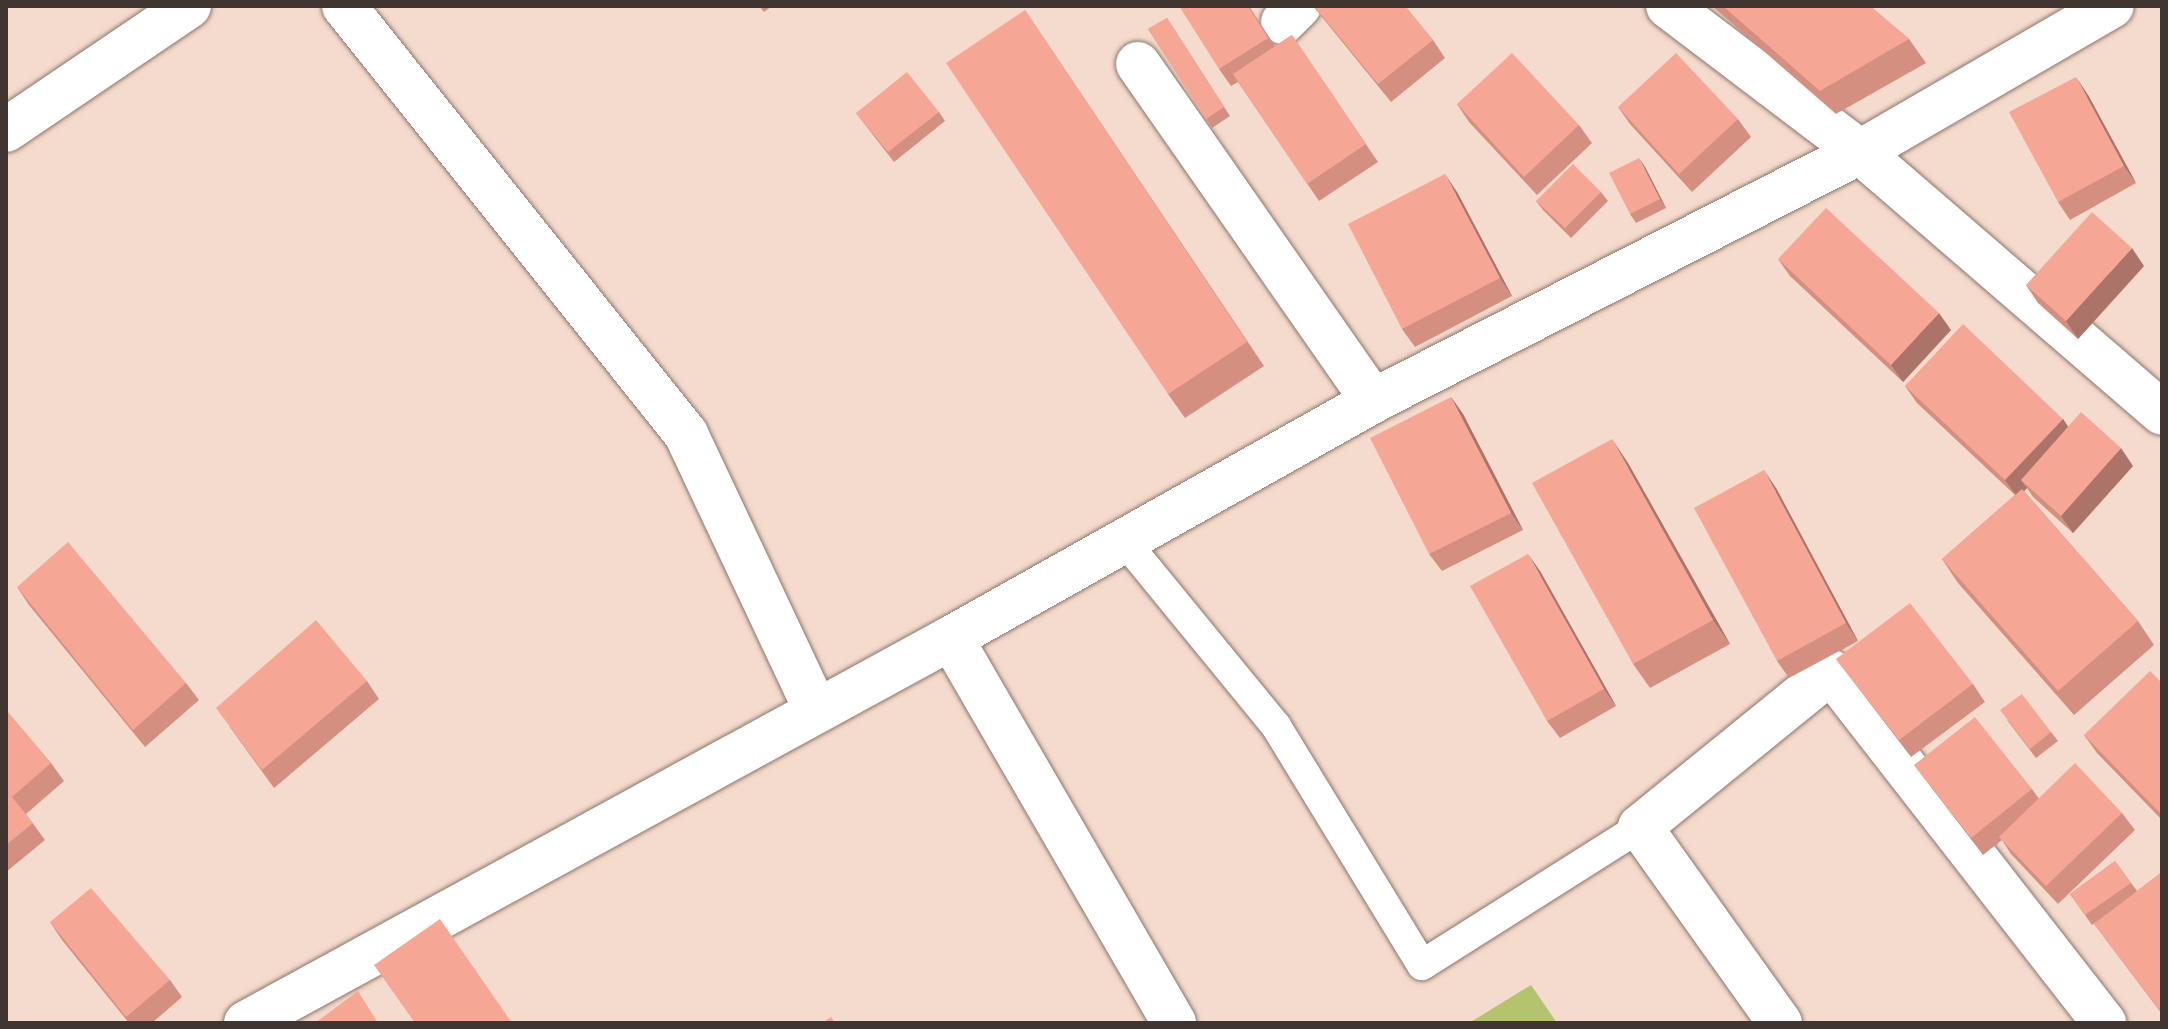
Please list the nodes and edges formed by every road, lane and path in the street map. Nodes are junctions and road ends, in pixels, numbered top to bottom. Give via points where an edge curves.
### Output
1 (189, 6) edge
2 (344, 6) edge
3 (1668, 6) edge
4 (2112, 6) edge
5 (1138, 64) dead end
6 (6, 130) edge
7 (1860, 152) junction
8 (1373, 401) junction
9 (2162, 413) edge
10 (1123, 539) junction
11 (951, 638) junction
12 (816, 710) junction
13 (1640, 827) junction
14 (246, 1023) edge
15 (1174, 1023) edge
16 (1780, 1023) edge
17 (2104, 1023) edge

1 - 6 street
2 - 12 street via 686,434
3 - 7 street
4 - 7 street
5 - 8 street
7 - 8 street
7 - 9 street
8 - 10 street
10 - 11 street
10 - 13 lane via 1276,726 1422,965
11 - 12 street
11 - 15 street
12 - 14 street
13 - 16 street
13 - 17 street via 1831,672

